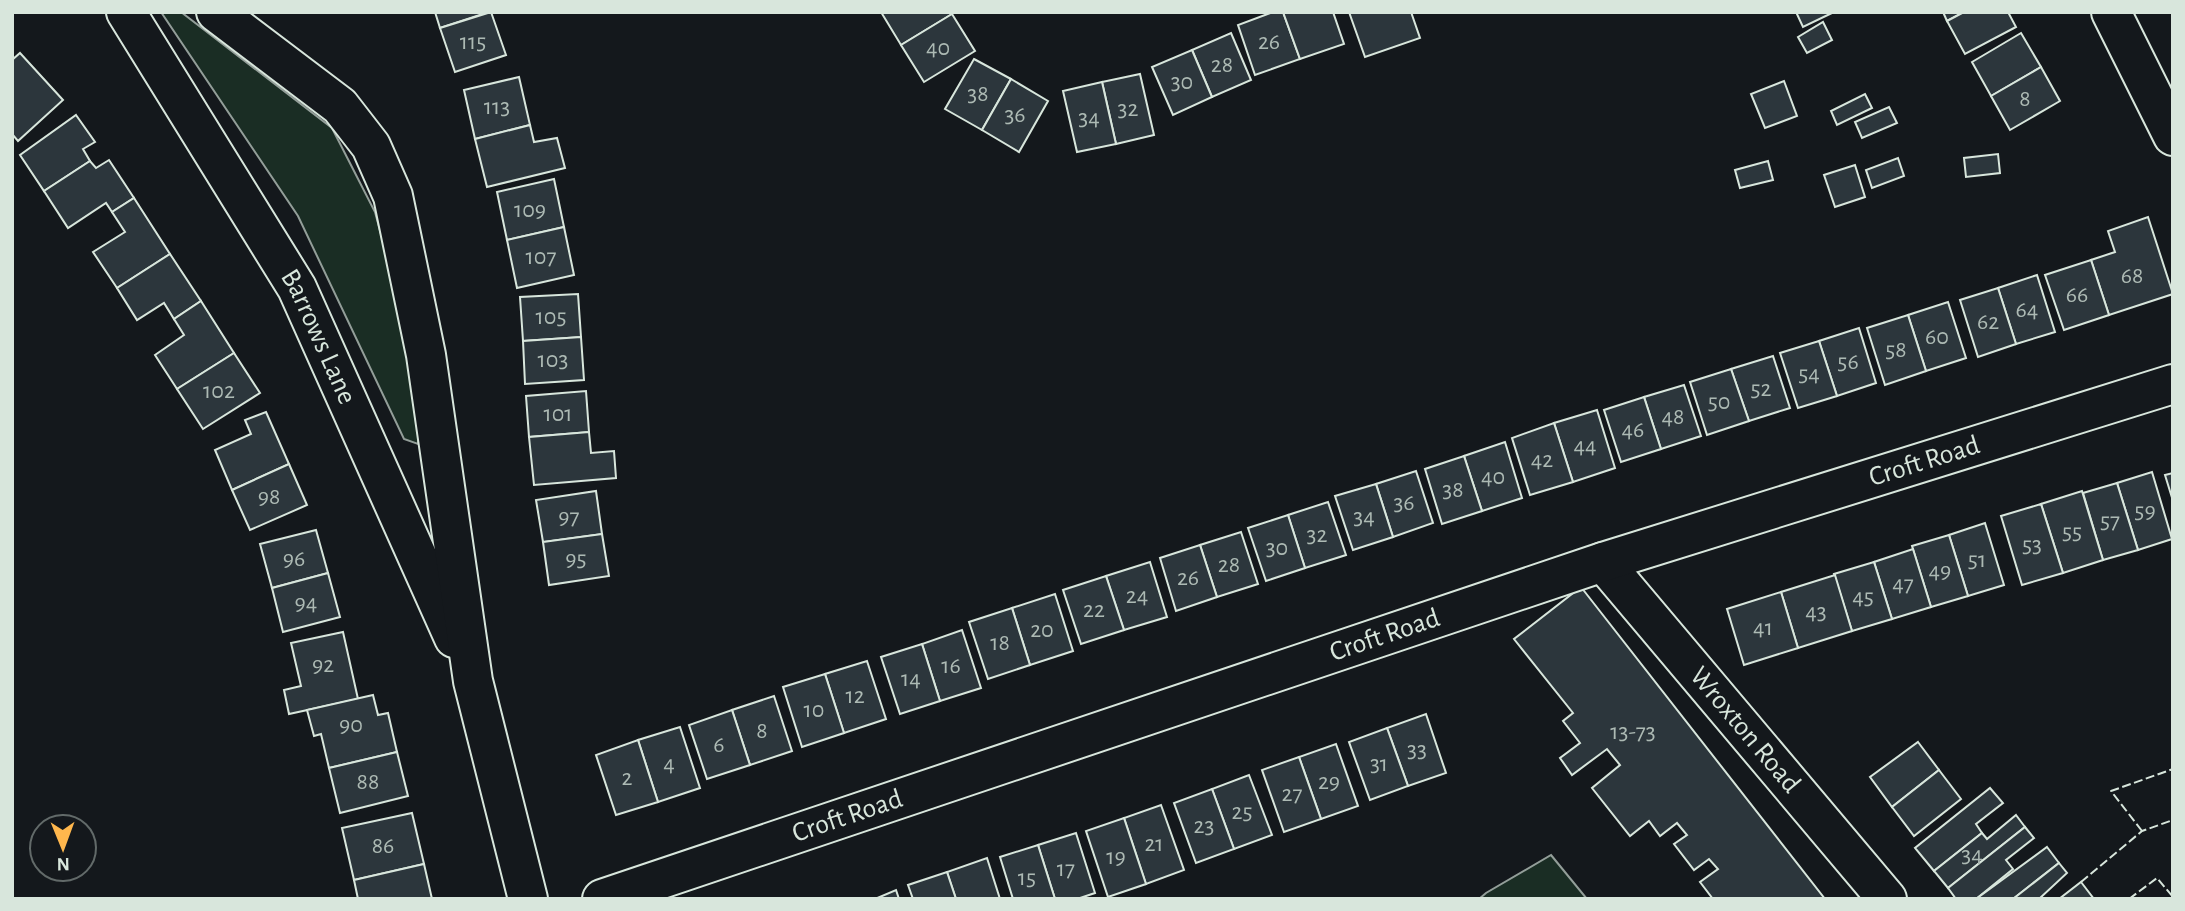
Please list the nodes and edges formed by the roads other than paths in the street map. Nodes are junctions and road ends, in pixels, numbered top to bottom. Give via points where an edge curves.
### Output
1 (126, 12) edge
2 (216, 12) edge
3 (2111, 12) edge
4 (2173, 136) edge
5 (2173, 384) edge
6 (1603, 562) junction
7 (473, 681) junction
8 (528, 899) edge
9 (602, 899) edge
10 (1887, 899) edge

1 - 7 street, Barrows Lane via 297,288
2 - 7 street, Barrows Lane via 340,106 371,146 393,196 426,355
3 - 4 street
5 - 6 street, Croft Road
6 - 9 street, Croft Road
6 - 10 street, Wroxton Road
7 - 8 street, Barrows Lane

